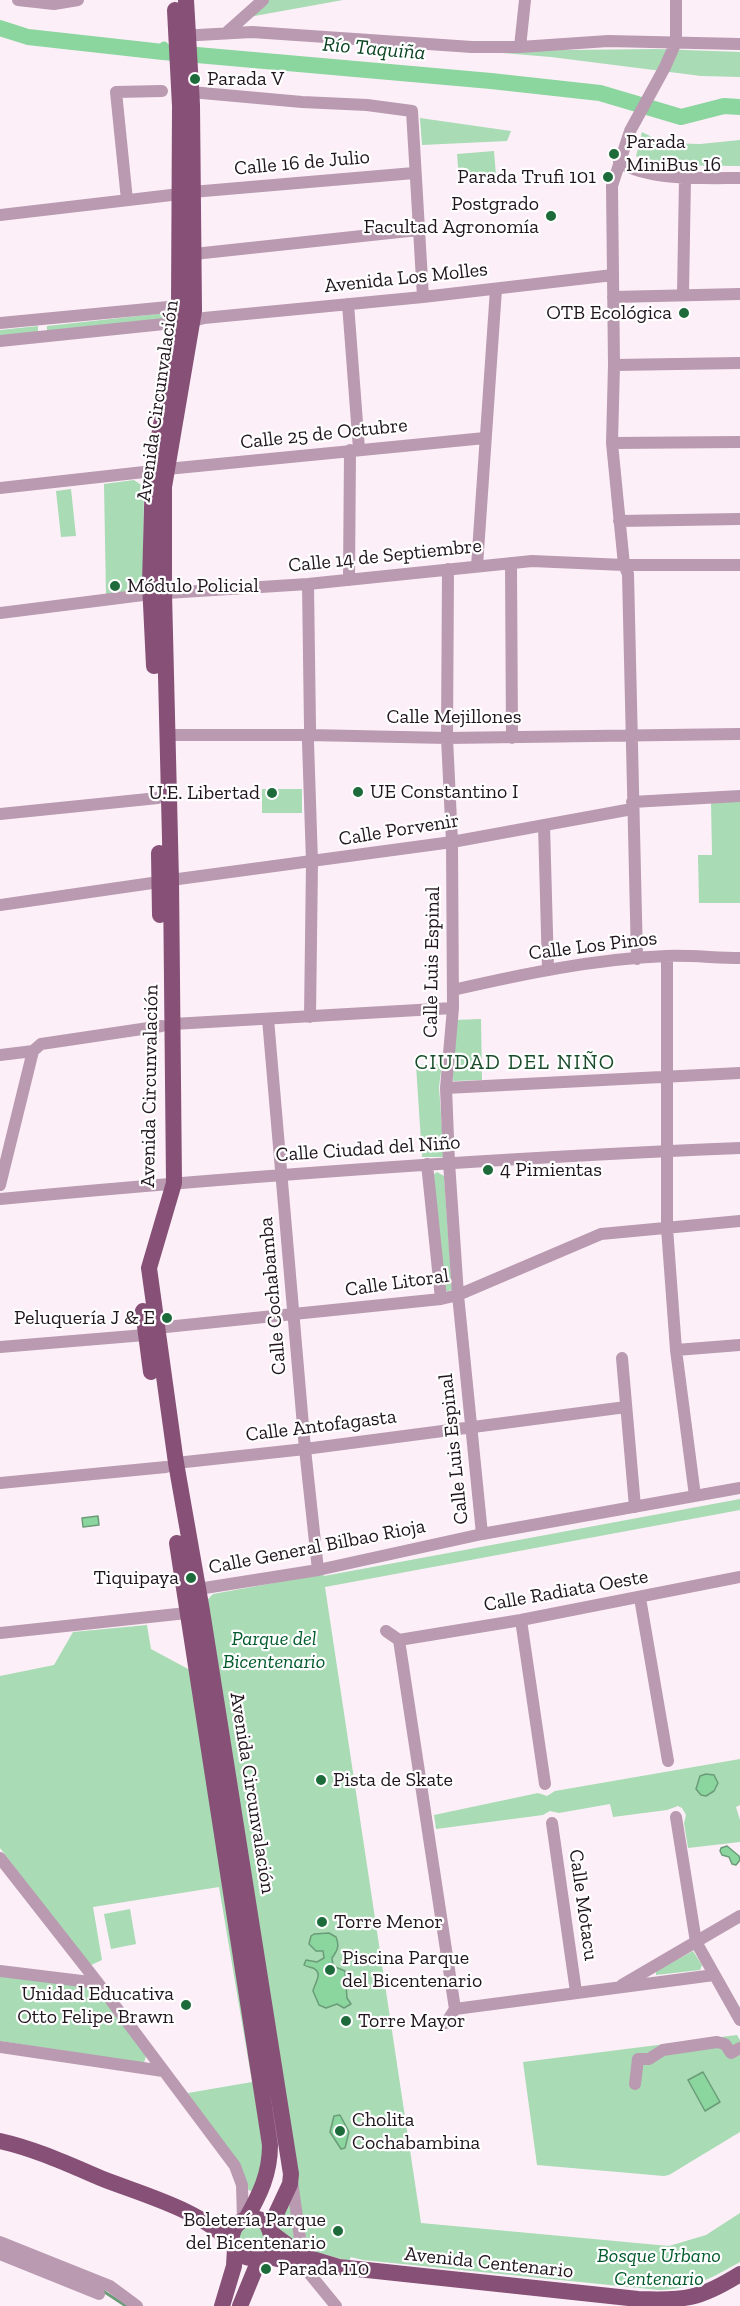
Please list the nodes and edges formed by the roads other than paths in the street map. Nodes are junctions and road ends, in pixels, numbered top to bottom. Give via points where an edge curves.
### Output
1 (18, 0) edge
2 (78, 0) edge
3 (175, 0) edge
4 (186, 0) edge
5 (263, 0) edge
6 (525, 0) edge
7 (676, 0) edge
8 (226, 33) junction
9 (182, 41) junction
10 (676, 42) junction
11 (740, 44) edge
12 (520, 47) junction
13 (183, 70) junction
14 (162, 91) dead end
15 (191, 92) junction
16 (619, 162) junction
17 (414, 172) junction
18 (685, 178) junction
19 (740, 178) edge
20 (186, 193) junction
21 (127, 200) junction
22 (0, 215) edge
23 (418, 230) junction
24 (194, 254) junction
25 (613, 275) junction
26 (496, 288) junction
27 (684, 294) junction
28 (740, 294) edge
29 (423, 297) junction
30 (613, 297) junction
31 (348, 304) junction
32 (190, 316) junction
33 (0, 323) edge
34 (0, 341) edge
35 (740, 363) edge
36 (614, 365) junction
37 (485, 438) junction
38 (740, 442) edge
39 (612, 443) junction
40 (355, 450) junction
41 (160, 470) junction
42 (0, 488) edge
43 (740, 519) edge
44 (619, 521) junction
45 (511, 563) junction
46 (624, 565) junction
47 (740, 565) edge
48 (477, 566) junction
49 (447, 569) junction
50 (349, 580) junction
51 (308, 584) junction
52 (157, 594) junction
53 (0, 613) edge
54 (631, 734) junction
55 (740, 734) edge
56 (167, 735) junction
57 (309, 735) junction
58 (447, 738) junction
59 (512, 738) junction
60 (740, 796) edge
61 (158, 798) junction
62 (632, 806) junction
63 (0, 814) edge
64 (544, 825) junction
65 (452, 842) junction
66 (312, 862) junction
67 (165, 881) junction
68 (0, 905) edge
69 (667, 956) junction
70 (740, 958) edge
71 (637, 959) junction
72 (548, 969) junction
73 (453, 990) junction
74 (453, 1008) junction
75 (310, 1017) junction
76 (268, 1019) junction
77 (167, 1025) junction
78 (33, 1051) junction
79 (0, 1055) edge
80 (740, 1073) edge
81 (666, 1077) junction
82 (447, 1088) junction
83 (740, 1148) edge
84 (668, 1151) junction
85 (449, 1162) junction
86 (427, 1164) junction
87 (282, 1175) junction
88 (168, 1184) junction
89 (0, 1185) edge
90 (0, 1199) edge
91 (740, 1221) edge
92 (667, 1228) junction
93 (458, 1295) junction
94 (441, 1299) junction
95 (294, 1315) junction
96 (151, 1332) junction
97 (740, 1345) edge
98 (0, 1347) edge
99 (676, 1350) junction
100 (622, 1358) dead end
101 (626, 1407) junction
102 (470, 1426) junction
103 (305, 1449) junction
104 (171, 1465) junction
105 (0, 1483) edge
106 (740, 1488) edge
107 (695, 1496) junction
108 (635, 1507) junction
109 (482, 1534) junction
110 (318, 1570) junction
111 (740, 1577) edge
112 (191, 1590) junction
113 (640, 1598) junction
114 (194, 1612) junction
115 (520, 1620) junction
116 (386, 1631) dead end
117 (0, 1633) edge
118 (399, 1640) junction
119 (668, 1761) dead end
120 (545, 1784) dead end
121 (676, 1816) dead end
122 (552, 1823) dead end
123 (0, 1858) edge
124 (740, 1916) edge
125 (696, 1942) junction
126 (654, 1966) junction
127 (0, 1971) edge
128 (714, 1975) junction
129 (659, 1982) junction
130 (98, 1983) junction
131 (617, 1987) junction
132 (576, 1992) junction
133 (455, 2009) junction
134 (740, 2020) edge
135 (446, 2023) dead end
136 (0, 2047) edge
137 (740, 2048) edge
138 (163, 2071) junction
139 (635, 2085) dead end
140 (0, 2141) edge
141 (291, 2174) junction
142 (196, 2216) junction
143 (243, 2221) junction
144 (270, 2230) junction
145 (0, 2242) edge
146 (234, 2246) junction
147 (0, 2254) edge
148 (262, 2254) junction
149 (302, 2256) junction
150 (740, 2274) edge
151 (99, 2294) dead end
152 (693, 2302) edge
153 (137, 2306) edge
154 (222, 2306) edge
155 (240, 2306) edge
156 (336, 2306) edge

1 - 2 street via 54,4
3 - 9 main road, Avenida Circunvalación
4 - 9 main road, Avenida Circunvalación
5 - 8 street
6 - 12 street
7 - 10 street
8 - 9 street
8 - 12 street
9 - 13 main road, Avenida Circunvalación
10 - 11 street
10 - 12 street via 608,41
10 - 16 street via 630,130
13 - 15 main road, Avenida Circunvalación
13 - 20 main road, Avenida Circunvalación via 180,106
14 - 21 street via 116,92
15 - 17 street via 412,111
15 - 20 main road, Avenida Circunvalación
16 - 18 street via 630,169
16 - 25 street via 612,186
17 - 20 street, Calle 16 de Julio
17 - 23 street
18 - 19 street
18 - 27 street
20 - 21 street, Calle 16 de Julio
20 - 24 main road, Avenida Circunvalación
20 - 32 main road, Avenida Circunvalación
21 - 22 street, Calle 16 de Julio
23 - 24 street
23 - 29 street
24 - 32 main road, Avenida Circunvalación
25 - 26 street, Avenida Los Molles
25 - 30 street
26 - 29 street, Avenida Los Molles
26 - 37 street
27 - 28 street
27 - 30 street
29 - 31 street, Avenida Los Molles
30 - 36 street
31 - 32 street, Avenida Los Molles
31 - 40 street
32 - 33 street, Avenida Los Molles
32 - 34 street, Avenida Los Molles
32 - 41 main road, Avenida Circunvalación
35 - 36 street
36 - 39 street
37 - 40 street, Calle 25 de Octubre
37 - 48 street
38 - 39 street
39 - 44 street
40 - 41 street, Calle 25 de Octubre
40 - 50 street
41 - 42 street, Calle 25 de Octubre
41 - 52 main road, Avenida Circunvalación via 164,487
43 - 44 street
44 - 46 street
45 - 46 street, Calle 14 de Septiembre
45 - 48 street, Calle 14 de Septiembre
45 - 59 street
46 - 47 street, Calle 14 de Septiembre
46 - 54 street via 628,574
48 - 49 street, Calle 14 de Septiembre
49 - 50 street, Calle 14 de Septiembre
49 - 58 street, Calle Luis Espinal
50 - 51 street, Calle 14 de Septiembre
51 - 52 street, Calle 14 de Septiembre
51 - 57 street, Calle Porvenir
52 - 53 street, Calle 14 de Septiembre
52 - 56 main road, Avenida Circunvalación
52 - 61 main road, Avenida Circunvalación
54 - 55 street, Calle Mejillones
54 - 59 street, Calle Mejillones
54 - 62 street
56 - 57 street, Calle Mejillones
56 - 67 main road, Avenida Circunvalación
57 - 58 street, Calle Mejillones
57 - 66 street, Calle Porvenir
58 - 59 street, Calle Mejillones
58 - 65 street, Calle Luis Espinal
60 - 62 street, Calle Porvenir
61 - 63 street
61 - 67 main road, Avenida Circunvalación
62 - 64 street, Calle Porvenir
62 - 71 street
64 - 65 street, Calle Porvenir
64 - 72 street
65 - 66 street, Calle Porvenir
65 - 73 street, Calle Luis Espinal
66 - 67 street, Calle Porvenir
66 - 75 street, Calle Porvenir
67 - 68 street, Calle Porvenir
67 - 77 main road, Avenida Circunvalación
69 - 70 street, Calle Los Pinos
69 - 71 street, Calle Los Pinos
69 - 81 street
71 - 72 street, Calle Los Pinos
72 - 73 street, Calle Los Pinos
73 - 74 street, Calle Luis Espinal
74 - 75 street
74 - 82 street, Calle Luis Espinal
75 - 76 street
76 - 77 street
76 - 87 street, Calle Cochabamba
77 - 78 street via 41,1044
77 - 88 main road, Avenida Circunvalación
78 - 79 street
78 - 89 street
80 - 81 street
81 - 82 street
81 - 84 street
82 - 85 street, Calle Luis Espinal
83 - 84 street, Calle Ciudad del Niño
84 - 85 street, Calle Ciudad del Niño
84 - 92 street
85 - 86 street, Calle Ciudad del Niño
85 - 93 street, Calle Luis Espinal
86 - 87 street, Calle Ciudad del Niño
86 - 94 street
87 - 88 street, Calle Ciudad del Niño
87 - 95 street, Calle Cochabamba
88 - 90 street, Calle Ciudad del Niño
88 - 96 main road, Avenida Circunvalación via 138,1268
91 - 92 street, Calle Litoral
92 - 93 street, Calle Litoral via 601,1234
92 - 99 street
93 - 94 street, Calle Litoral
93 - 102 street, Calle Luis Espinal
94 - 95 street, Calle Litoral
95 - 96 street, Calle Litoral
95 - 103 street, Calle Cochabamba
96 - 98 street, Calle Litoral
96 - 104 main road, Avenida Circunvalación
97 - 99 street
99 - 107 street
100 - 101 street
101 - 102 street, Calle Antofagasta
101 - 108 street
102 - 103 street, Calle Antofagasta
102 - 109 street, Calle Luis Espinal
103 - 104 street, Calle Antofagasta
103 - 110 street, Calle Cochabamba
104 - 105 street, Calle Antofagasta
104 - 112 main road, Avenida Circunvalación
106 - 107 street, Calle General Bilbao Rioja
107 - 108 street, Calle General Bilbao Rioja
108 - 109 street, Calle General Bilbao Rioja
109 - 110 street, Calle General Bilbao Rioja
110 - 112 street, Calle General Bilbao Rioja
111 - 113 street, Calle Radiata Oeste
112 - 114 main road, Avenida Circunvalación
113 - 115 street, Calle Radiata Oeste
113 - 119 street
114 - 117 street
114 - 141 main road, Avenida Circunvalación
114 - 143 main road, Avenida Circunvalación via 270,2145 266,2180
115 - 118 street, Calle Radiata Oeste
115 - 120 street
116 - 118 street
118 - 133 street
121 - 125 street
122 - 132 street, Calle Motacu
123 - 130 street
124 - 125 street
125 - 126 street
125 - 128 street
126 - 129 street via 651,1975
126 - 131 street
127 - 130 street
128 - 129 street
128 - 134 street
129 - 131 street
130 - 138 street
131 - 132 street
132 - 133 street
133 - 135 street
136 - 138 street
137 - 139 street via 731,2053 725,2044 717,2042 663,2050 649,2059 638,2059
138 - 143 street via 235,2166 242,2185
140 - 142 main road
141 - 144 main road, Avenida Circunvalación
141 - 149 street
142 - 143 main road via 220,2222
142 - 146 main road via 225,2235
143 - 144 main road via 256,2218
143 - 146 main road via 233,2232
144 - 148 main road via 270,2243
144 - 149 main road, Avenida Centenario
145 - 153 street via 110,2286
146 - 148 main road via 247,2257
146 - 154 main road via 234,2266
147 - 151 street
148 - 149 main road, Avenida Centenario via 295,2260
148 - 155 main road
149 - 152 main road, Avenida Centenario via 357,2270
149 - 156 street via 308,2274
150 - 152 main road, Avenida Centenario

